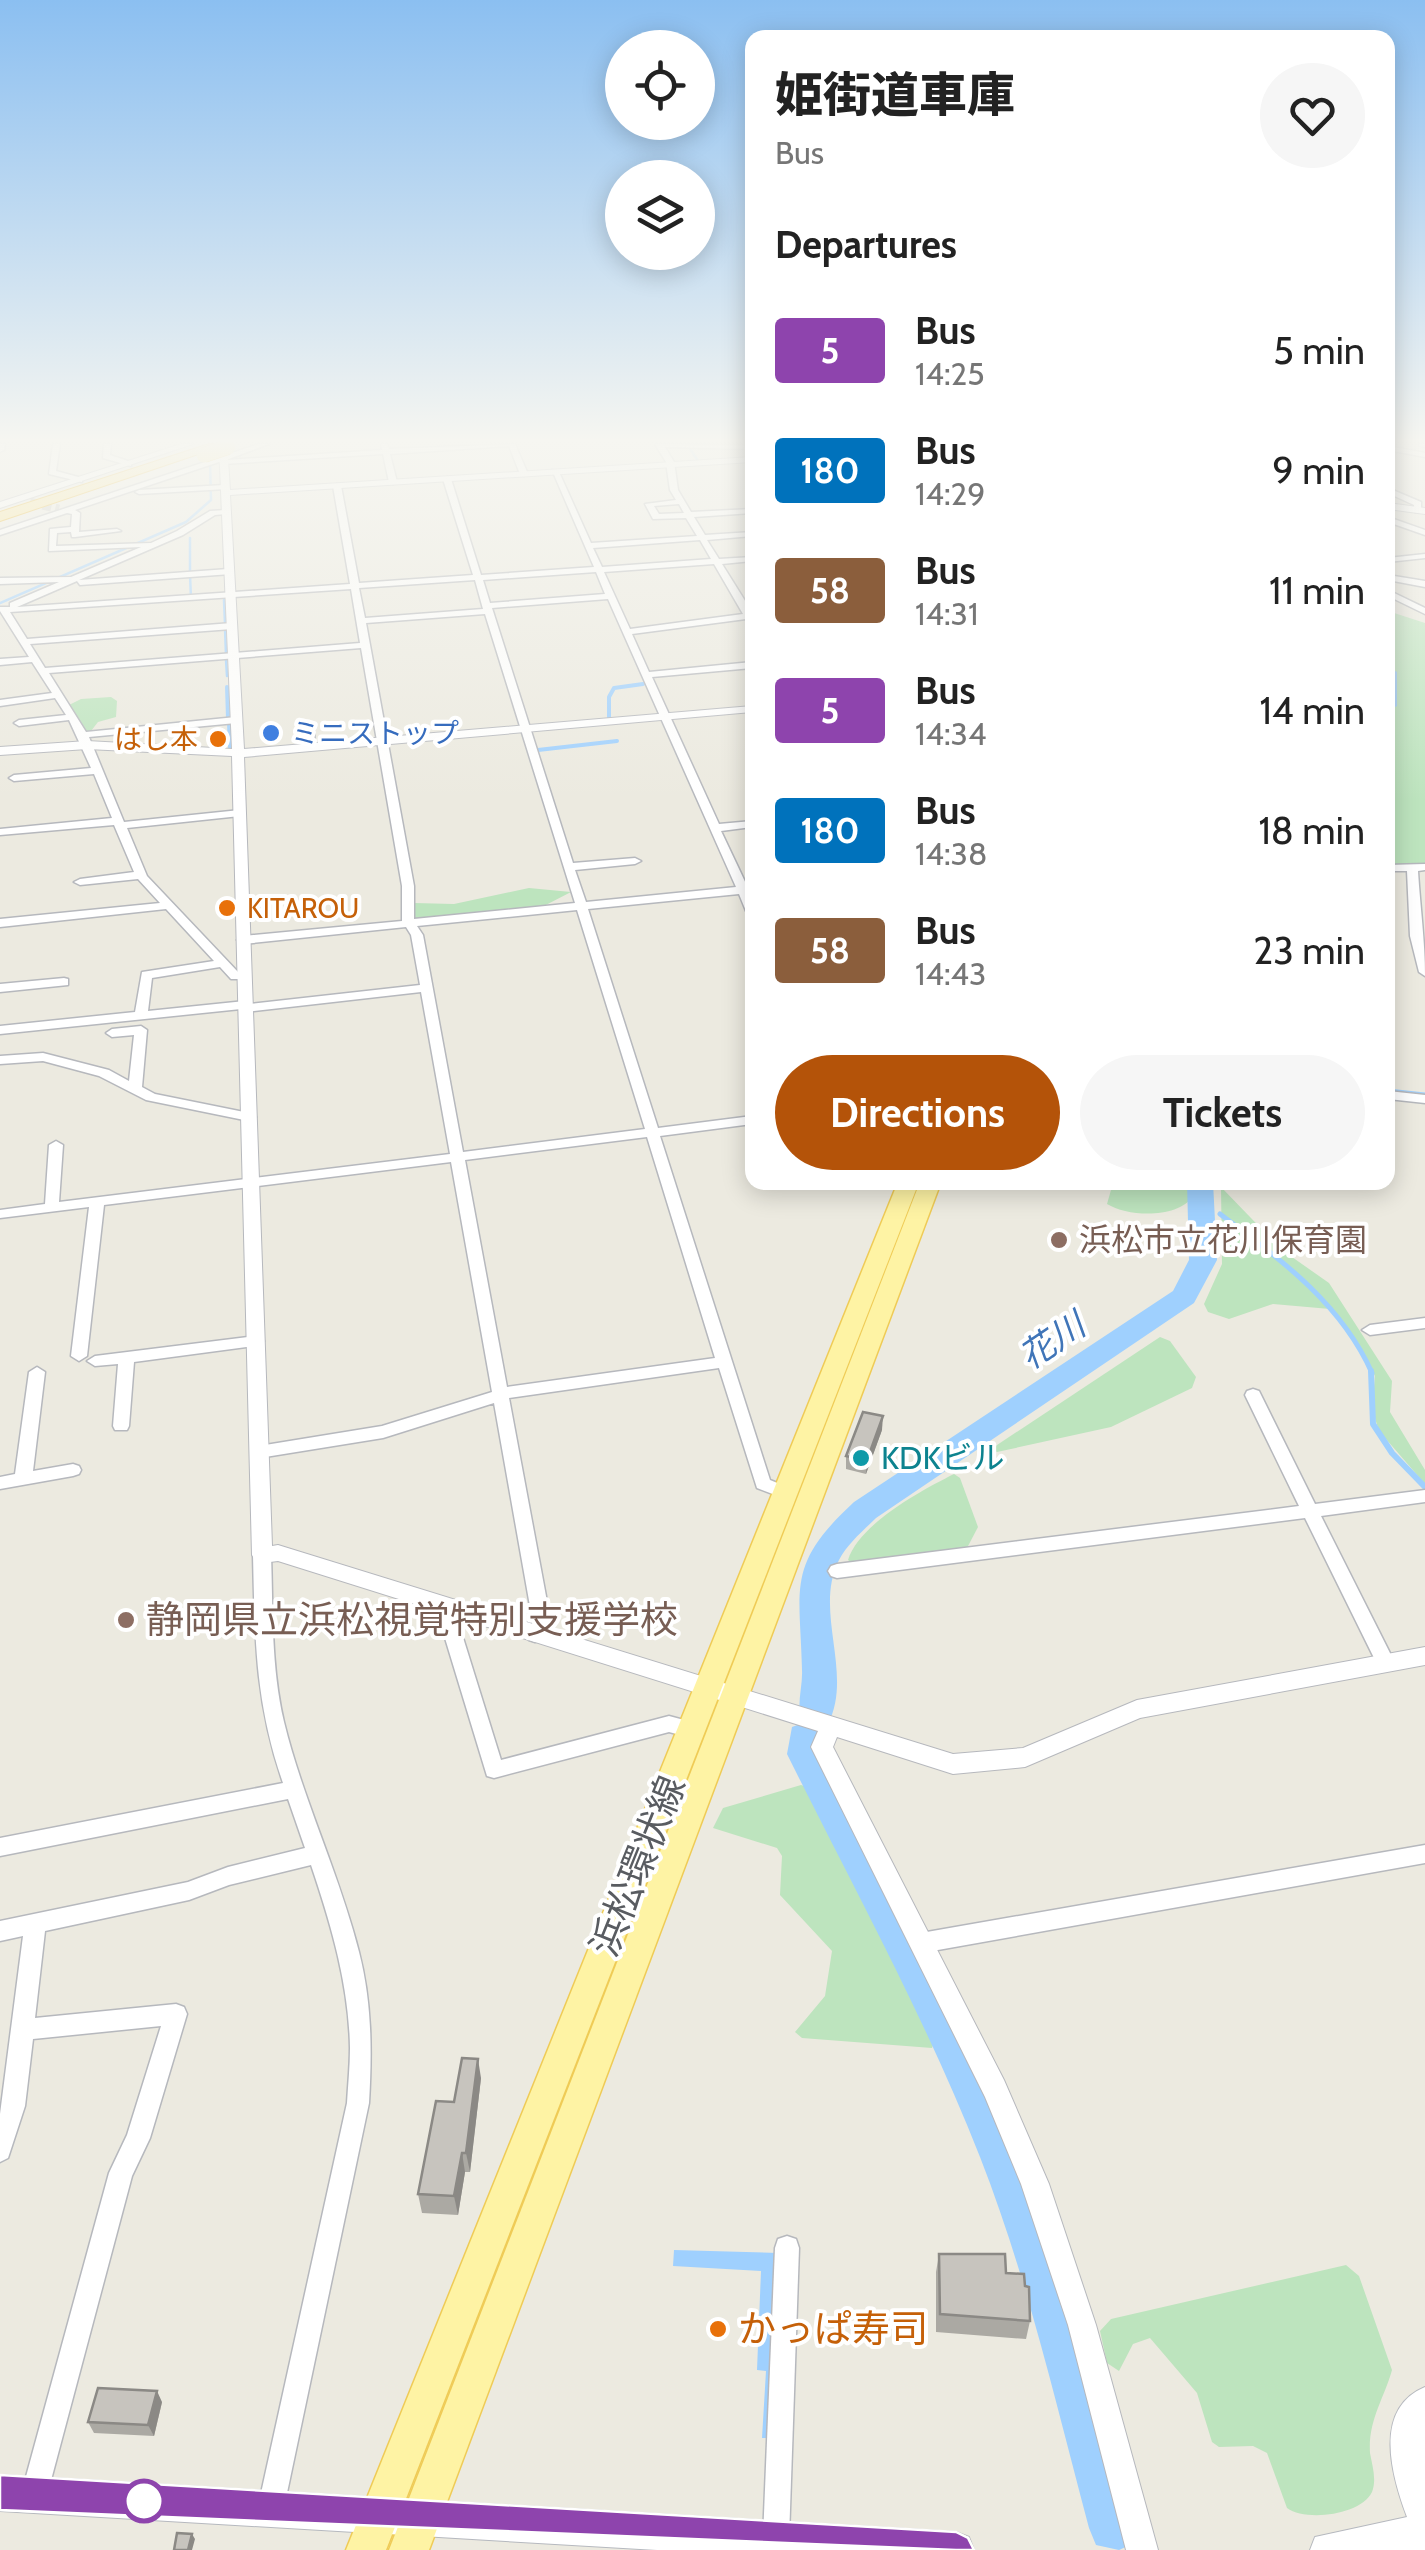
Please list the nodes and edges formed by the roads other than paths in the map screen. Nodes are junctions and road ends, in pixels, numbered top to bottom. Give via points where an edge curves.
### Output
1 (105, 563) edge
2 (227, 563) edge
3 (351, 563) edge
4 (473, 563) edge
5 (596, 563) edge
6 (702, 563) edge
7 (718, 563) edge
8 (599, 570) junction
9 (228, 572) junction
10 (69, 579) junction
11 (1395, 579) edge
12 (478, 580) junction
13 (0, 581) edge
14 (1425, 584) edge
15 (356, 588) junction
16 (611, 596) junction
17 (1395, 596) edge
18 (230, 598) junction
19 (488, 608) junction
20 (745, 608) edge
21 (3, 610) edge
22 (1425, 611) edge
23 (745, 619) edge
24 (361, 621) junction
25 (232, 626) junction
26 (627, 632) junction
27 (24, 642) junction
28 (366, 646) junction
29 (233, 656) junction
30 (35, 660) junction
31 (0, 662) edge
32 (745, 666) edge
33 (42, 671) junction
34 (646, 675) junction
35 (58, 695) junction
36 (0, 703) edge
37 (745, 710) edge
38 (72, 717) junction
39 (665, 717) junction
40 (236, 720) junction
41 (19, 722) dead end
42 (526, 729) junction
43 (309, 731) dead end
44 (85, 740) junction
45 (382, 741) junction
46 (310, 747) junction
47 (0, 751) edge
48 (238, 753) junction
49 (97, 771) junction
50 (14, 778) dead end
51 (240, 813) junction
52 (118, 823) junction
53 (745, 825) edge
54 (715, 828) junction
55 (0, 832) edge
56 (635, 861) dead end
57 (1419, 867) edge
58 (569, 868) junction
59 (141, 875) junction
60 (80, 882) dead end
61 (745, 883) edge
62 (745, 889) edge
63 (165, 906) junction
64 (581, 906) junction
65 (0, 923) edge
66 (410, 924) junction
67 (244, 940) junction
68 (222, 963) junction
69 (1425, 972) edge
70 (244, 974) junction
71 (64, 982) dead end
72 (0, 988) edge
73 (427, 988) junction
74 (246, 1006) junction
75 (141, 1015) junction
76 (0, 1030) edge
77 (112, 1033) dead end
78 (0, 1060) edge
79 (135, 1089) junction
80 (1395, 1096) edge
81 (1425, 1099) edge
82 (249, 1117) junction
83 (745, 1121) edge
84 (652, 1132) junction
85 (56, 1145) dead end
86 (457, 1156) junction
87 (251, 1181) junction
88 (906, 1190) edge
89 (928, 1190) edge
90 (98, 1202) junction
91 (52, 1207) junction
92 (0, 1214) edge
93 (1425, 1323) edge
94 (1370, 1330) dead end
95 (256, 1341) junction
96 (126, 1357) junction
97 (724, 1362) junction
98 (37, 1372) dead end
99 (501, 1395) junction
100 (1253, 1395) dead end
101 (121, 1426) dead end
102 (259, 1452) junction
103 (73, 1470) dead end
104 (23, 1480) junction
105 (0, 1483) edge
106 (786, 1493) junction
107 (1425, 1496) edge
108 (1311, 1511) junction
109 (262, 1556) junction
110 (838, 1571) dead end
111 (451, 1608) junction
112 (535, 1635) junction
113 (1425, 1656) edge
114 (1386, 1663) junction
115 (721, 1694) junction
116 (830, 1728) junction
117 (692, 1730) junction
118 (296, 1789) junction
119 (0, 1847) edge
120 (318, 1854) junction
121 (1425, 1854) edge
122 (35, 1924) junction
123 (0, 1931) edge
124 (921, 1943) junction
125 (24, 2030) junction
126 (0, 2150) edge
127 (787, 2248) dead end
128 (1425, 2404) edge
129 (17, 2494) edge
130 (270, 2508) junction
131 (1425, 2518) edge
132 (373, 2532) edge
133 (1425, 2532) edge
134 (415, 2533) edge
135 (776, 2538) junction
136 (940, 2550) edge
137 (1142, 2550) edge
138 (1328, 2550) edge

1 - 10 street
2 - 9 street
3 - 15 street
4 - 12 street
5 - 8 street
6 - 8 street
7 - 20 street
8 - 12 street
8 - 16 street
9 - 10 street
9 - 18 street
10 - 13 street
10 - 21 street
11 - 14 street
12 - 15 street
12 - 19 street
15 - 18 street
15 - 24 street
16 - 19 street
16 - 26 street
17 - 22 street
18 - 21 street
18 - 25 street
19 - 24 street
19 - 42 street
21 - 27 street
23 - 26 street
24 - 28 street
25 - 27 street
25 - 29 street
26 - 34 street
27 - 30 street
28 - 29 street
28 - 45 street
29 - 33 street
29 - 40 street
30 - 31 street
30 - 33 street
32 - 34 street
33 - 35 street
34 - 39 street
35 - 36 street
35 - 38 street
37 - 39 street
38 - 41 street
38 - 44 street
39 - 42 street
39 - 54 street
40 - 44 street
40 - 48 street
42 - 45 street
42 - 58 street
43 - 46 street
44 - 47 street
44 - 48 street
44 - 49 street
45 - 46 street
45 - 66 street
46 - 48 street
48 - 51 street
49 - 50 street
49 - 52 street
51 - 52 street
51 - 67 street
52 - 55 street
52 - 59 street
53 - 54 street
54 - 61 street
56 - 58 street
57 - 69 street via 1416,936
58 - 64 street
59 - 60 street
59 - 63 street
62 - 64 street
63 - 65 street
63 - 68 street
64 - 66 street
64 - 84 street
66 - 67 street
66 - 73 street
67 - 70 street
68 - 70 street via 235,976
68 - 75 street via 146,975
70 - 74 street
71 - 72 street
73 - 74 street
73 - 86 street
74 - 75 street
74 - 82 street
75 - 76 street
77 - 79 street via 141,1030
78 - 79 street via 43,1057
79 - 82 street
80 - 81 street
82 - 87 street
83 - 84 street
84 - 86 street
84 - 97 street
85 - 91 street
86 - 87 street
86 - 99 street
87 - 90 street
87 - 95 street
88 - 106 main road, 浜松環状線
89 - 115 main road, 浜松環状線
90 - 91 street
90 - 96 street via 87,1359
91 - 92 street
93 - 94 street
95 - 96 street
95 - 102 street
96 - 101 street
97 - 99 street
97 - 106 street via 763,1484
98 - 104 street
99 - 102 street via 383,1432
99 - 112 street via 542,1623
100 - 108 street
102 - 109 street
103 - 104 street
104 - 105 street
106 - 115 main road, 浜松環状線
107 - 108 street
108 - 110 street
108 - 114 street
109 - 111 street via 278,1553
109 - 118 street via 268,1690
111 - 112 street
111 - 117 street via 446,1615 494,1770 670,1724
112 - 115 street
113 - 114 street
114 - 116 street via 1137,1709 1002,1763 929,1760
115 - 116 street
115 - 117 main road, 浜松環状線
115 - 134 main road, 浜松環状線
116 - 124 street via 822,1747
117 - 132 main road, 浜松環状線
118 - 119 street
118 - 120 street
120 - 122 street
120 - 130 street via 356,1974 362,2068
121 - 124 street
122 - 123 street
122 - 125 street
124 - 137 street via 1002,2104 1048,2217
125 - 126 street via 14,2106
125 - 129 street via 176,2014
127 - 135 street
128 - 131 main road via 1410,2424 1406,2458
129 - 130 main road
130 - 132 main road
132 - 134 main road
133 - 138 main road
134 - 135 main road
135 - 136 main road

